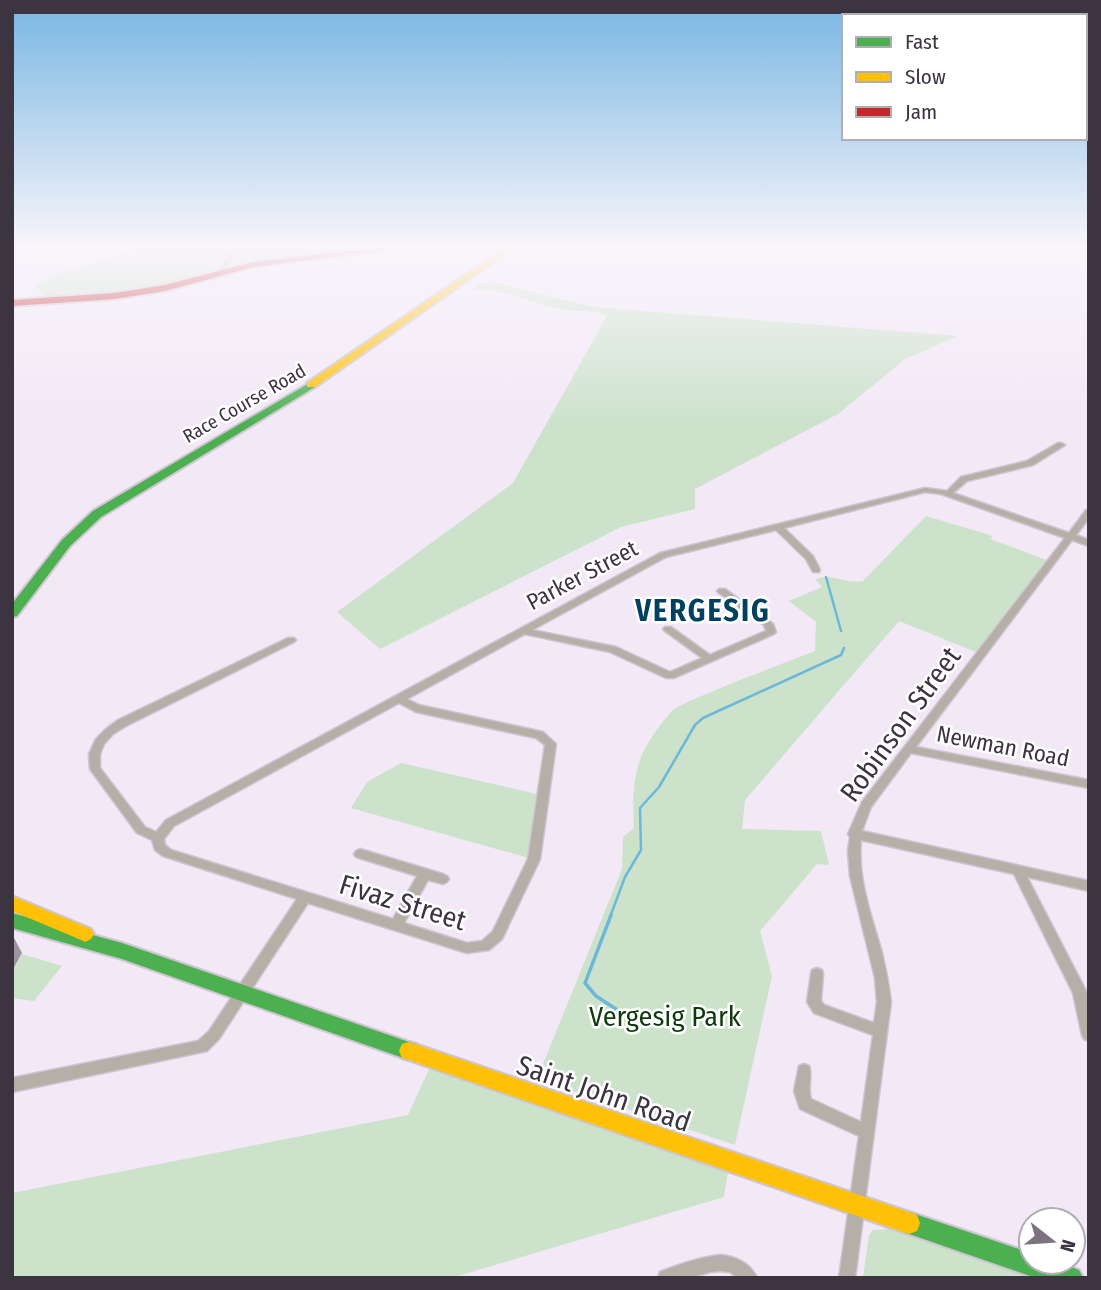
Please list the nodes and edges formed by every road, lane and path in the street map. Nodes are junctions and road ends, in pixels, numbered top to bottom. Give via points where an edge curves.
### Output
1 (428, 305) edge
2 (1061, 445) dead end
3 (948, 494) junction
4 (1089, 512) edge
5 (777, 526) junction
6 (1070, 537) junction
7 (1089, 543) edge
8 (816, 570) dead end
9 (722, 591) dead end
10 (12, 613) edge
11 (525, 629) junction
12 (668, 629) dead end
13 (291, 640) dead end
14 (710, 659) junction
15 (400, 699) junction
16 (909, 749) junction
17 (1089, 784) edge
18 (854, 834) junction
19 (158, 838) junction
20 (360, 854) dead end
21 (1018, 871) junction
22 (425, 874) junction
23 (443, 879) dead end
24 (1089, 886) edge
25 (305, 897) junction
26 (12, 903) edge
27 (12, 920) edge
28 (396, 925) junction
29 (122, 951) junction
30 (817, 974) dead end
31 (242, 993) junction
32 (1087, 1011) edge
33 (880, 1031) junction
34 (1089, 1035) edge
35 (804, 1071) dead end
36 (12, 1085) edge
37 (867, 1132) junction
38 (857, 1205) junction
39 (666, 1278) edge
40 (749, 1278) edge
41 (847, 1278) edge
42 (1071, 1278) edge

1 - 10 main road, Race Course Road via 334,372 104,509 66,543
2 - 3 street via 1030,463 964,479
3 - 5 street, Parker Street via 921,491
3 - 6 street, Parker Street
4 - 6 street, Robinson Street
5 - 8 street
5 - 11 street, Parker Street via 663,555
6 - 7 street, Parker Street
6 - 16 street, Robinson Street
9 - 14 street via 771,629 766,636
11 - 14 street via 617,652 666,676
11 - 15 street, Parker Street
12 - 14 street
13 - 19 street, Fivaz Street via 122,723 99,742 95,769 141,830
15 - 19 street, Parker Street via 170,823
15 - 28 street, Fivaz Street via 416,708 539,735 550,741 552,750 544,776 534,859 495,940 467,948
16 - 17 street, Newman Road
16 - 18 street, Robinson Street via 866,805
18 - 21 street
18 - 33 street, Robinson Street via 856,869 883,988
19 - 25 street, Fivaz Street via 159,847 167,853
20 - 22 street
21 - 24 street
21 - 32 street
22 - 23 street
22 - 28 street
25 - 28 street, Fivaz Street
25 - 31 street, Fivaz Street
26 - 29 main road, Saint John Road
27 - 29 main road, Saint John Road
29 - 31 main road, Saint John Road
30 - 33 street via 814,1002 819,1009
31 - 36 street, Fivaz Street via 211,1039 196,1050
31 - 38 main road, Saint John Road
32 - 34 street
33 - 37 street, Robinson Street
35 - 37 street via 801,1091 805,1104
37 - 38 street, Robinson Street
38 - 41 street, Robinson Street
38 - 42 main road, Saint John Road
39 - 40 street via 725,1262 738,1266

